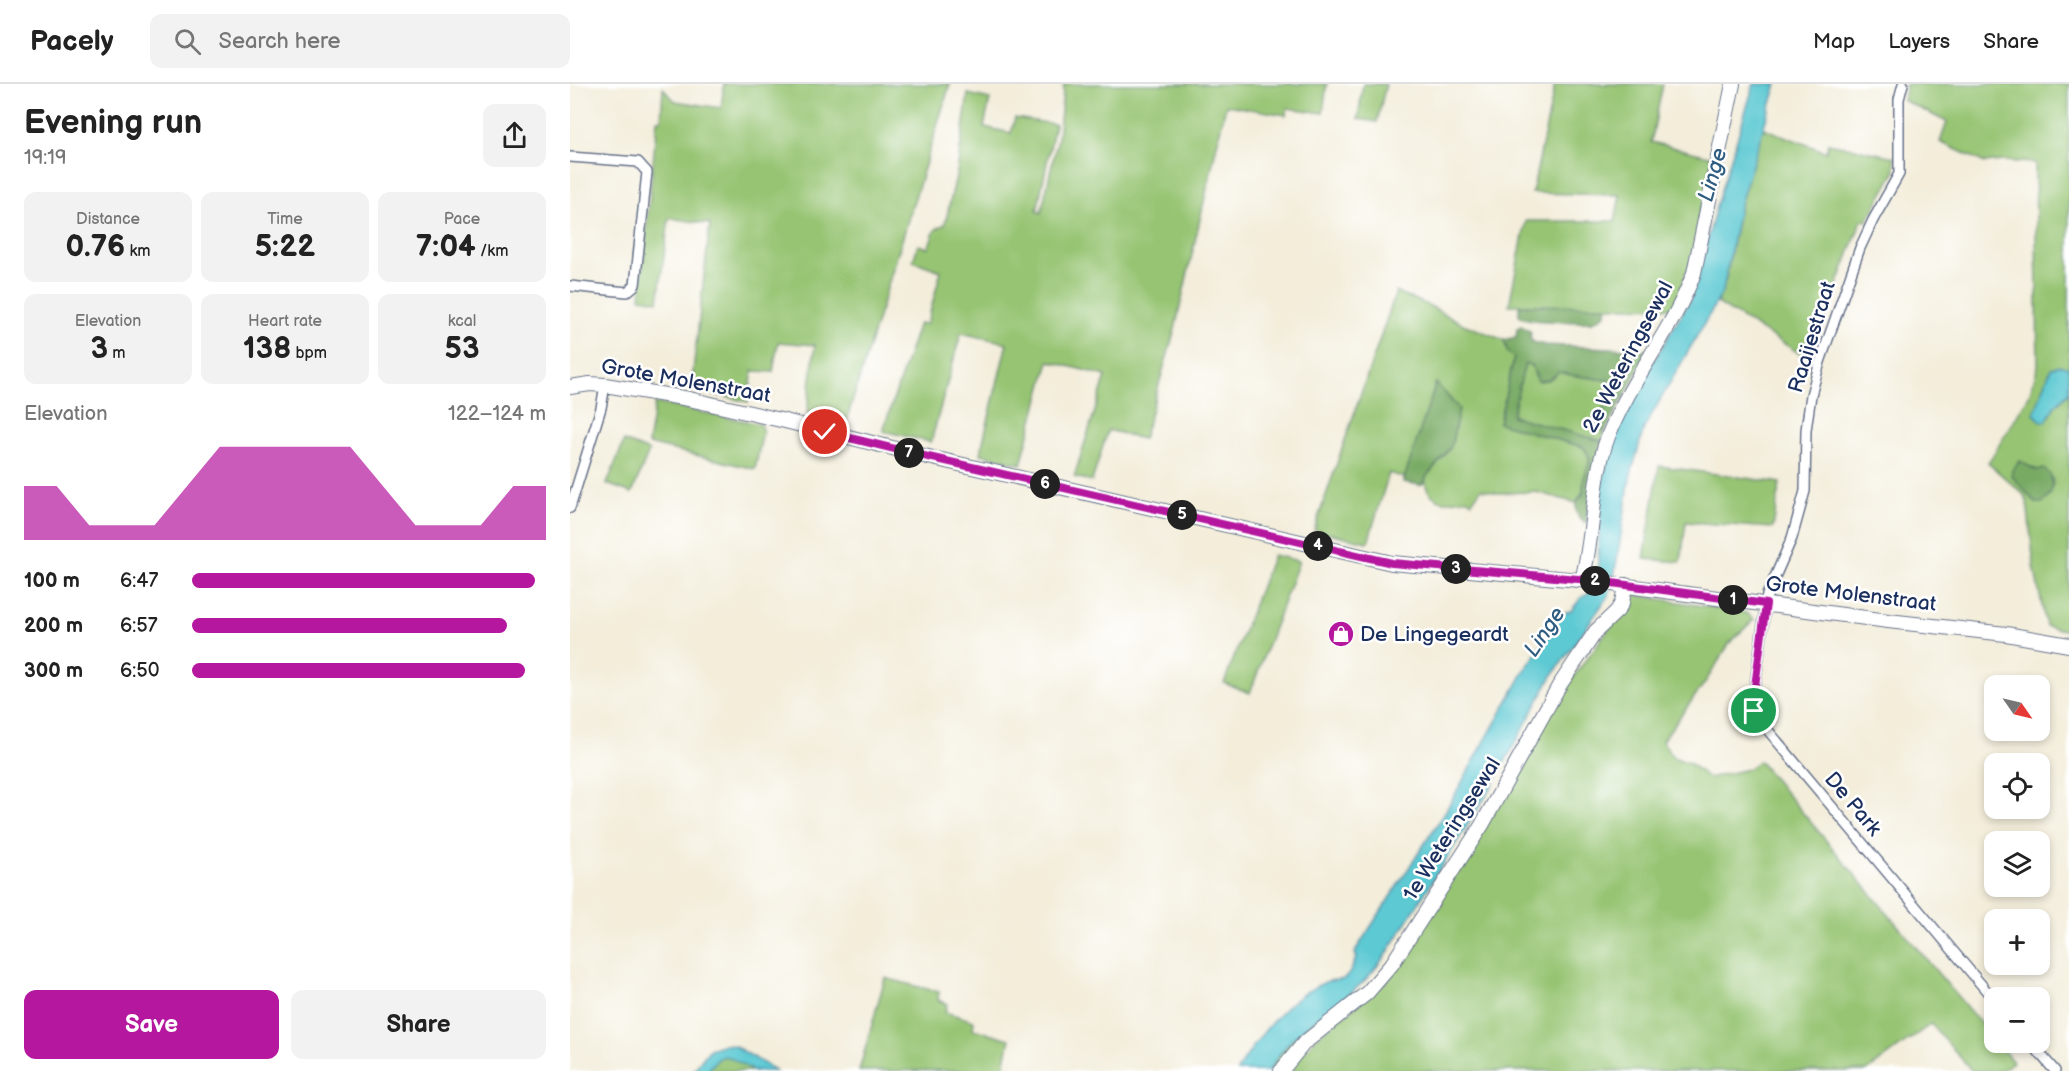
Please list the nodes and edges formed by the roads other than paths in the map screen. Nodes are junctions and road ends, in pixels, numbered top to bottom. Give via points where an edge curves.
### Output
1 (1733, 84) edge
2 (1903, 84) edge
3 (570, 157) edge
4 (570, 286) edge
5 (605, 385) junction
6 (570, 387) edge
7 (570, 508) edge
8 (1586, 580) junction
9 (1620, 584) junction
10 (1766, 604) junction
11 (2069, 645) edge
12 (1984, 988) edge
13 (2039, 1053) edge
14 (1281, 1071) edge
15 (2055, 1071) edge

1 - 8 street, 2e Weteringsewal via 1686,296 1629,392 1600,457
2 - 10 street, Raaijestraat via 1899,99 1899,174 1860,248 1820,362 1806,429 1801,509
3 - 4 street via 638,162 648,172 635,285 627,292
5 - 6 street, Grote Molenstraat
5 - 7 street
5 - 8 street, Grote Molenstraat via 785,420 924,456 1392,563
8 - 9 street, Grote Molenstraat
9 - 10 street, Grote Molenstraat
9 - 14 street, 1e Weteringsewal via 1622,603 1596,631 1559,686 1482,825 1392,964 1367,993 1308,1038
10 - 11 street, Grote Molenstraat
10 - 12 street, De Park via 1754,711
13 - 15 street

